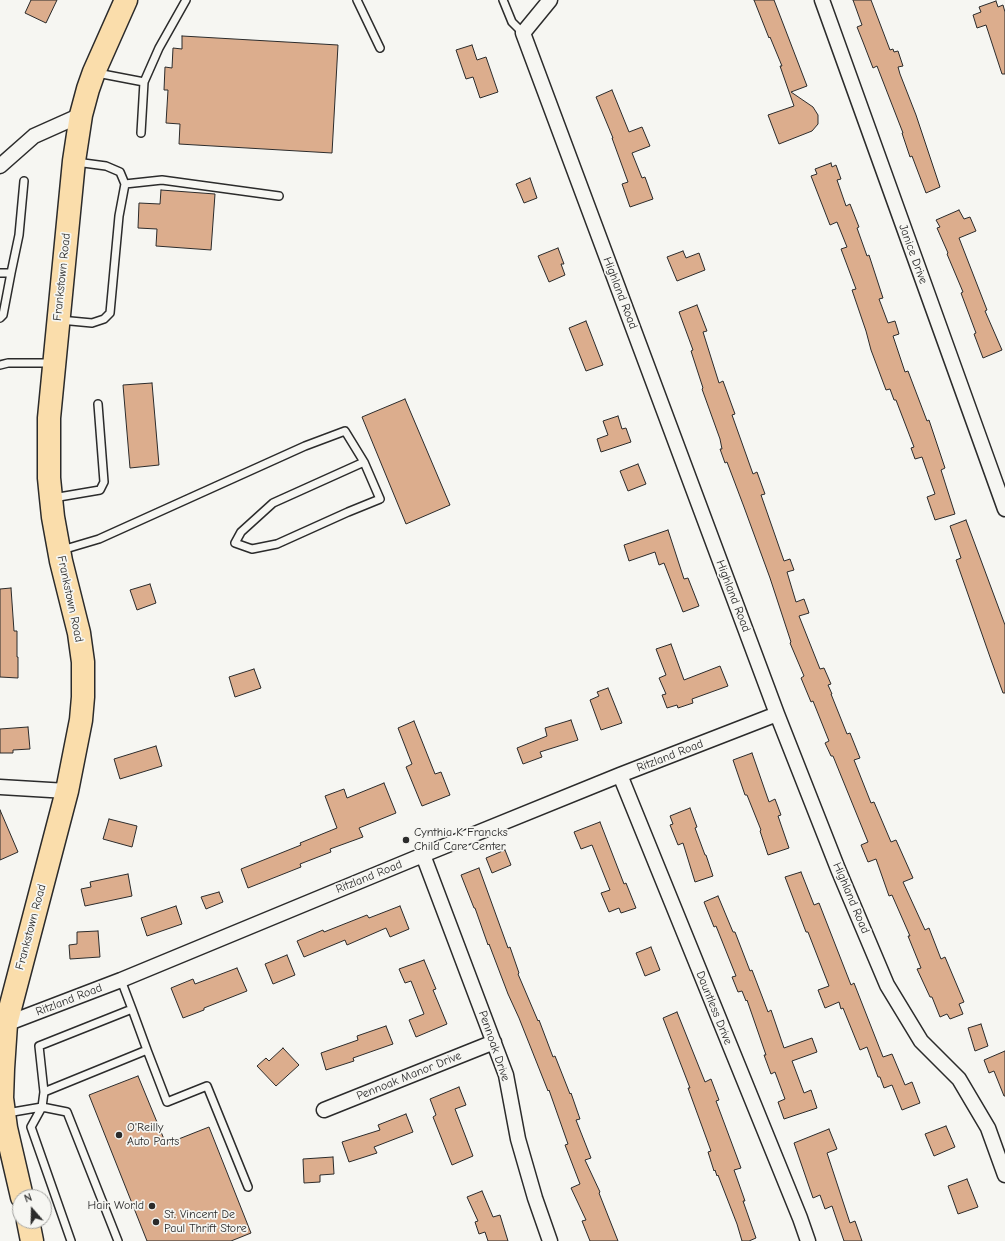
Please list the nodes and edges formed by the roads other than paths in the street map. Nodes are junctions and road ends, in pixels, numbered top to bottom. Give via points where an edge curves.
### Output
1 (126, 0) edge
2 (186, 0) edge
3 (357, 0) edge
4 (503, 0) edge
5 (550, 0) edge
6 (822, 0) edge
7 (523, 33) junction
8 (380, 48) dead end
9 (94, 72) junction
10 (144, 82) junction
11 (81, 115) junction
12 (141, 133) dead end
13 (74, 161) junction
14 (0, 166) edge
15 (24, 181) dead end
16 (125, 184) junction
17 (279, 196) dead end
18 (0, 273) edge
19 (11, 273) junction
20 (2, 317) edge
21 (58, 320) junction
22 (54, 363) junction
23 (0, 365) edge
24 (98, 404) dead end
25 (364, 462) junction
26 (51, 498) junction
27 (1005, 509) edge
28 (59, 551) junction
29 (777, 714) junction
30 (620, 775) junction
31 (0, 786) edge
32 (67, 791) junction
33 (423, 855) junction
34 (121, 980) junction
35 (132, 1009) junction
36 (6, 1024) junction
37 (494, 1042) junction
38 (147, 1050) junction
39 (2, 1051) edge
40 (44, 1092) junction
41 (42, 1107) junction
42 (324, 1110) dead end
43 (4, 1113) junction
44 (1005, 1175) edge
45 (248, 1187) dead end
46 (20, 1189) edge
47 (30, 1229) edge
48 (32, 1241) edge
49 (71, 1241) edge
50 (118, 1241) edge
51 (550, 1241) edge
52 (808, 1241) edge

1 - 9 main road, Frankstown Road
2 - 10 lane via 159,48
3 - 8 lane
4 - 7 lane via 512,22
5 - 7 street
6 - 27 street, Janice Drive
7 - 29 street, Highland Road
9 - 10 lane
9 - 11 main road, Frankstown Road
10 - 12 lane
11 - 13 main road, Frankstown Road
11 - 14 street via 34,136
13 - 16 lane via 106,166 120,172
13 - 21 main road, Frankstown Road
15 - 19 lane via 19,235
16 - 17 lane via 162,180
16 - 21 lane via 119,216 110,313 104,319 92,323
18 - 19 lane
19 - 20 lane
21 - 22 main road, Frankstown Road
22 - 23 lane
22 - 26 main road, Frankstown Road via 49,418
24 - 26 lane via 104,482 100,490
25 - 25 lane via 380,499 277,544 252,549 235,544 241,532 272,502
25 - 28 lane via 345,431 305,446 99,539
26 - 28 main road, Frankstown Road
28 - 32 main road, Frankstown Road via 83,662 82,720
29 - 30 street, Ritzland Road
29 - 44 street, Highland Road via 887,985 921,1041 959,1079 988,1128
30 - 33 street, Ritzland Road
30 - 52 street, Dauntless Drive
31 - 32 street
32 - 36 main road, Frankstown Road
33 - 34 street, Ritzland Road
33 - 37 street, Pennoak Drive
34 - 35 lane
34 - 36 street, Ritzland Road
35 - 38 lane
35 - 40 lane via 40,1046
36 - 39 main road, Frankstown Road
37 - 42 street, Pennoak Manor Drive
37 - 51 street, Pennoak Drive via 506,1075 518,1139
38 - 40 lane
38 - 45 lane via 167,1102 207,1086
39 - 43 main road, Frankstown Road
40 - 41 lane
41 - 43 lane
41 - 49 lane via 31,1127
41 - 50 lane via 68,1112
43 - 46 main road, Frankstown Road
47 - 48 main road

